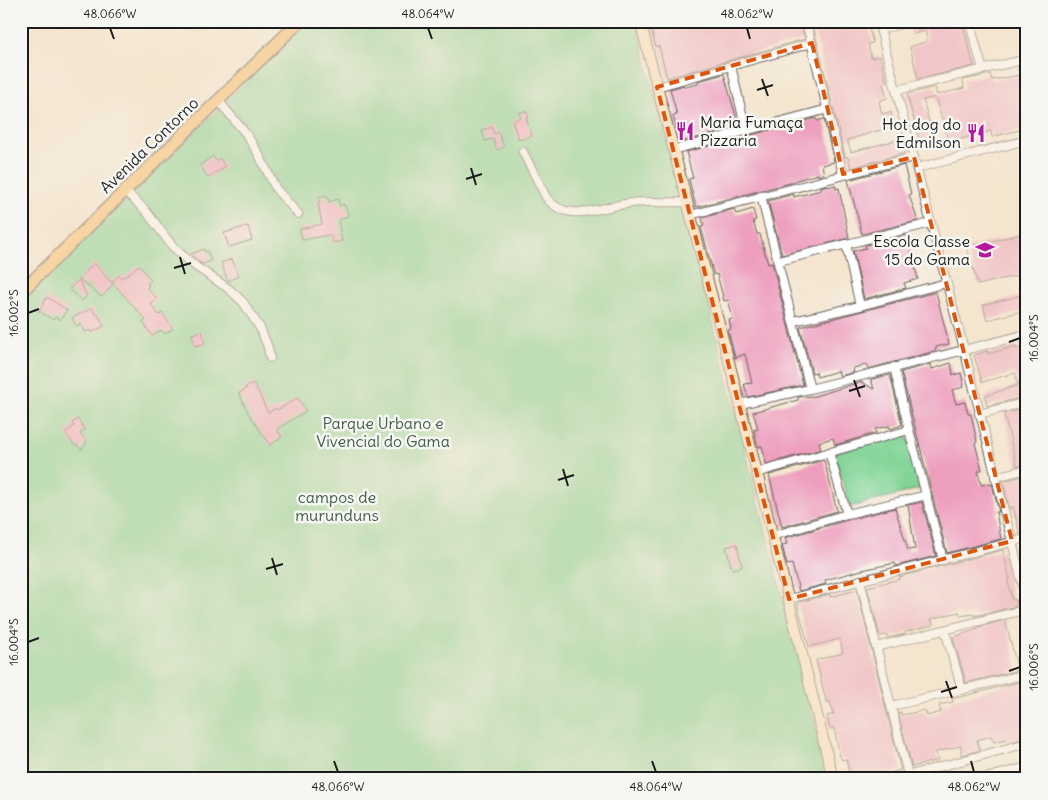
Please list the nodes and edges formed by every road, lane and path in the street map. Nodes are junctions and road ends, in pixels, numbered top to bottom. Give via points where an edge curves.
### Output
1 (300, 21) edge
2 (640, 21) edge
3 (806, 21) edge
4 (913, 21) edge
5 (969, 21) edge
6 (879, 25) edge
7 (812, 43) junction
8 (1027, 59) edge
9 (731, 66) junction
10 (983, 70) junction
11 (658, 88) junction
12 (897, 90) junction
13 (218, 100) junction
14 (828, 109) junction
15 (746, 130) junction
16 (1027, 140) edge
17 (674, 150) junction
18 (523, 152) dead end
19 (914, 157) junction
20 (917, 168) junction
21 (843, 174) junction
22 (125, 191) junction
23 (761, 196) junction
24 (686, 202) junction
25 (298, 214) dead end
26 (690, 215) junction
27 (931, 223) junction
28 (846, 244) junction
29 (778, 261) junction
30 (946, 283) junction
31 (21, 292) edge
32 (860, 306) junction
33 (794, 321) junction
34 (1027, 334) edge
35 (964, 350) junction
36 (270, 358) dead end
37 (894, 367) junction
38 (810, 389) junction
39 (1027, 402) edge
40 (740, 404) junction
41 (979, 414) junction
42 (909, 430) junction
43 (829, 452) junction
44 (1027, 469) edge
45 (756, 473) junction
46 (995, 477) junction
47 (927, 494) junction
48 (847, 514) junction
49 (772, 536) junction
50 (1027, 538) edge
51 (1012, 541) junction
52 (943, 560) junction
53 (860, 580) junction
54 (789, 599) junction
55 (1027, 602) edge
56 (1027, 609) edge
57 (945, 630) junction
58 (876, 647) junction
59 (1027, 674) edge
60 (962, 690) junction
61 (892, 706) junction
62 (1027, 743) edge
63 (1027, 767) edge
64 (908, 775) junction
65 (833, 779) edge
66 (894, 779) edge
67 (981, 779) edge

1 - 13 main road, Avenida Contorno
2 - 11 street
3 - 7 street
4 - 6 street
5 - 10 street
6 - 12 street
7 - 9 street
7 - 14 street
8 - 10 street
9 - 11 street
9 - 15 street
10 - 12 street
11 - 17 street
12 - 19 street
13 - 22 main road, Avenida Contorno
13 - 25 street via 246,134 276,189
14 - 15 street
14 - 21 street
15 - 17 street
16 - 20 street
17 - 24 street
18 - 24 street via 546,198 559,210 578,212 634,202
19 - 20 street
19 - 21 street
20 - 27 street
21 - 23 street
22 - 31 main road, Avenida Contorno
22 - 36 street via 173,247 243,302 260,328
23 - 26 street
23 - 29 street
24 - 26 street
26 - 40 street
27 - 28 street
27 - 30 street
28 - 29 street
28 - 32 street
29 - 33 street
30 - 32 street
30 - 35 street
32 - 33 street
33 - 38 street
34 - 35 street
35 - 37 street
35 - 41 street
37 - 38 street
37 - 42 street
38 - 40 street
39 - 41 street
40 - 45 street
41 - 46 street
42 - 43 street
42 - 47 street
43 - 45 street
43 - 48 street
44 - 46 street
45 - 49 street
46 - 51 street
47 - 48 street
47 - 52 street
48 - 49 street
49 - 54 street
50 - 51 street
51 - 52 street
51 - 55 street
52 - 53 street
53 - 54 street
53 - 58 street
54 - 65 street
56 - 57 street
57 - 58 street
57 - 60 street
58 - 61 street
59 - 60 street
60 - 61 street
61 - 64 street
62 - 64 street
63 - 67 street
64 - 66 street

